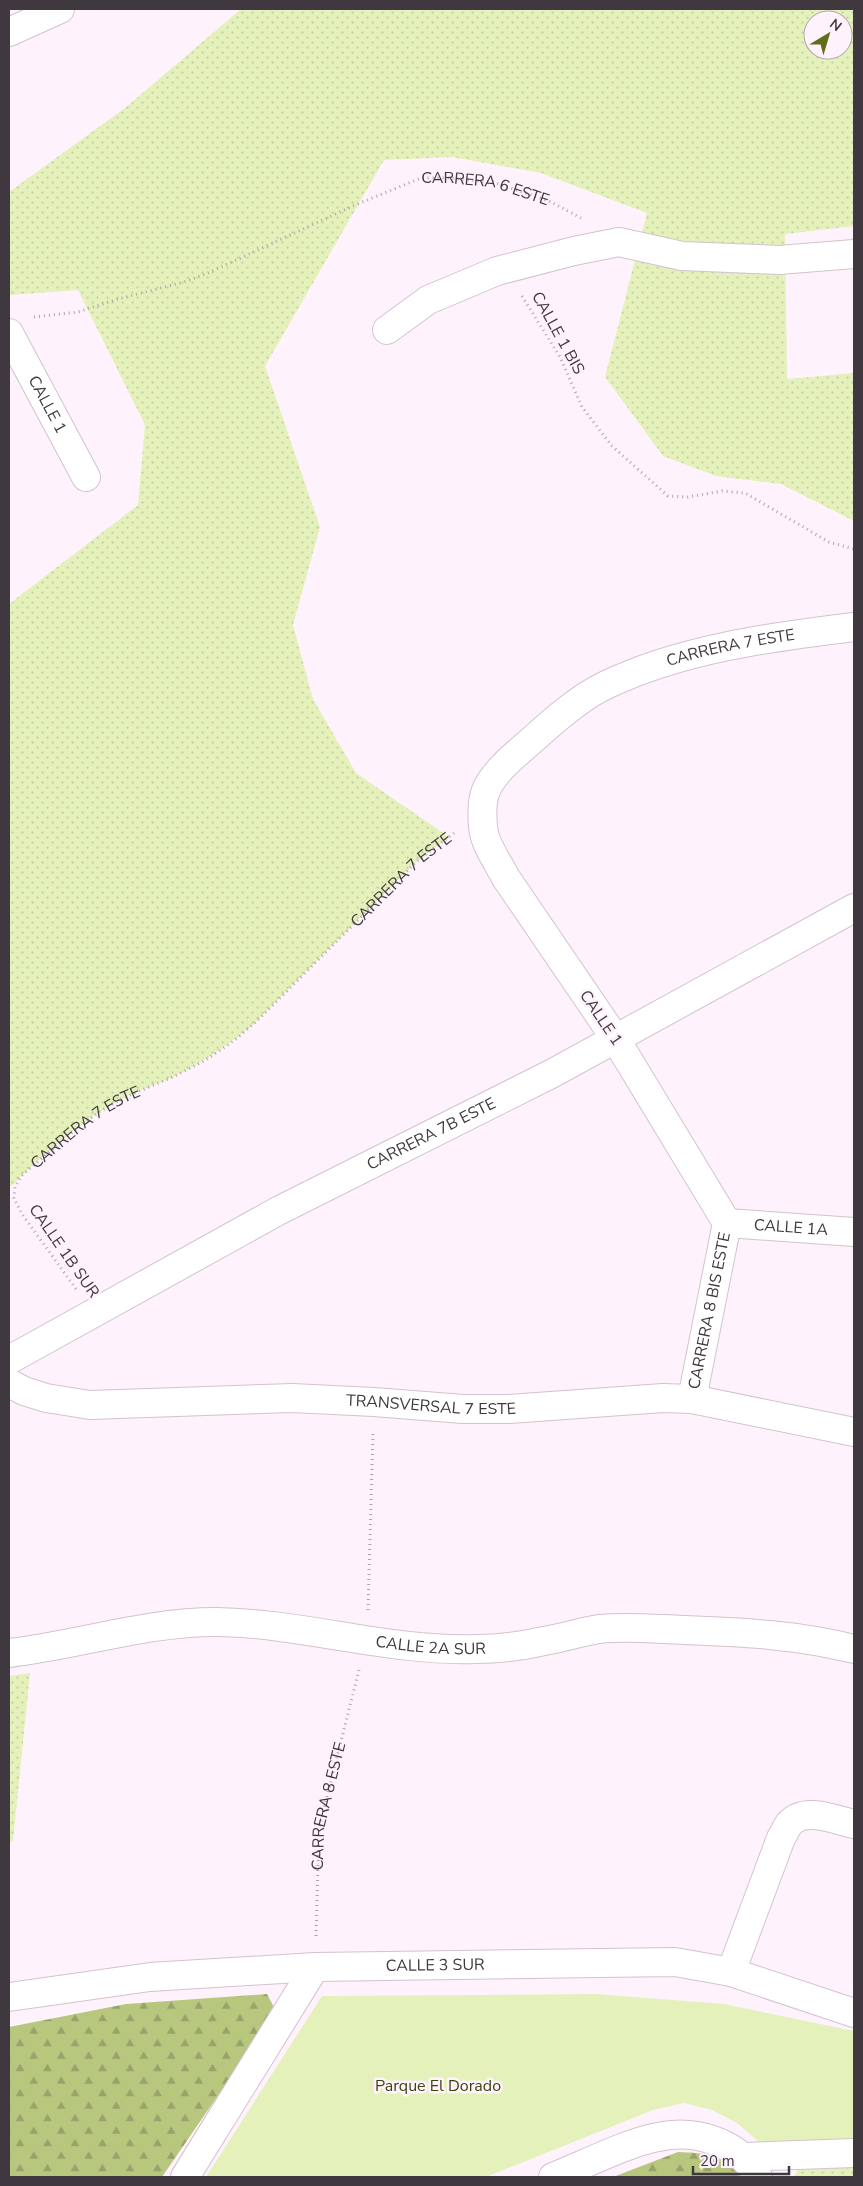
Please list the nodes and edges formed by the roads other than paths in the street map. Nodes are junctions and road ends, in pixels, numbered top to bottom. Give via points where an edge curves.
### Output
1 (60, 9) edge
2 (9, 32) edge
3 (854, 254) edge
4 (18, 325) edge
5 (388, 330) dead end
6 (86, 478) dead end
7 (854, 627) edge
8 (483, 810) joint
9 (854, 908) edge
10 (615, 1038) junction
11 (727, 1223) junction
12 (854, 1232) edge
13 (9, 1360) edge
14 (9, 1383) edge
15 (692, 1399) junction
16 (854, 1432) edge
17 (854, 1650) edge
18 (9, 1653) edge
19 (854, 1824) edge
20 (314, 1967) junction
21 (731, 1972) junction
22 (9, 1997) edge
23 (854, 2012) edge
24 (854, 2153) edge
25 (751, 2167) edge
26 (185, 2177) edge
27 (553, 2177) edge

1 - 2 street
3 - 5 street via 779,260 682,256 620,242 497,271 428,300
4 - 6 street, CALLE 1
7 - 8 street, CARRERA 7 ESTE via 728,645 658,665 602,686 558,718 499,772 487,789
8 - 10 street, CALLE 1 via 483,828 506,878
9 - 10 street, CARRERA 7B ESTE
10 - 11 street, CALLE 1
10 - 13 street, CARRERA 7B ESTE via 553,1073 278,1211
11 - 12 street, CALLE 1A
11 - 15 street, CARRERA 8 BIS ESTE
14 - 15 street, TRANSVERSAL 7 ESTE via 46,1398 90,1404 292,1398 509,1409 664,1398
15 - 16 street, TRANSVERSAL 7 ESTE
17 - 18 street, CALLE 2A SUR via 794,1636 626,1628 589,1631 510,1647 475,1649 410,1646 242,1623 192,1623
19 - 21 street via 816,1815 802,1816 790,1823 781,1838
20 - 21 street, CALLE 3 SUR via 665,1962
20 - 22 street, CALLE 3 SUR via 150,1977
20 - 26 street
21 - 23 street, CALLE 3 SUR
24 - 25 street
25 - 27 street via 729,2147 712,2140 675,2135 639,2143

